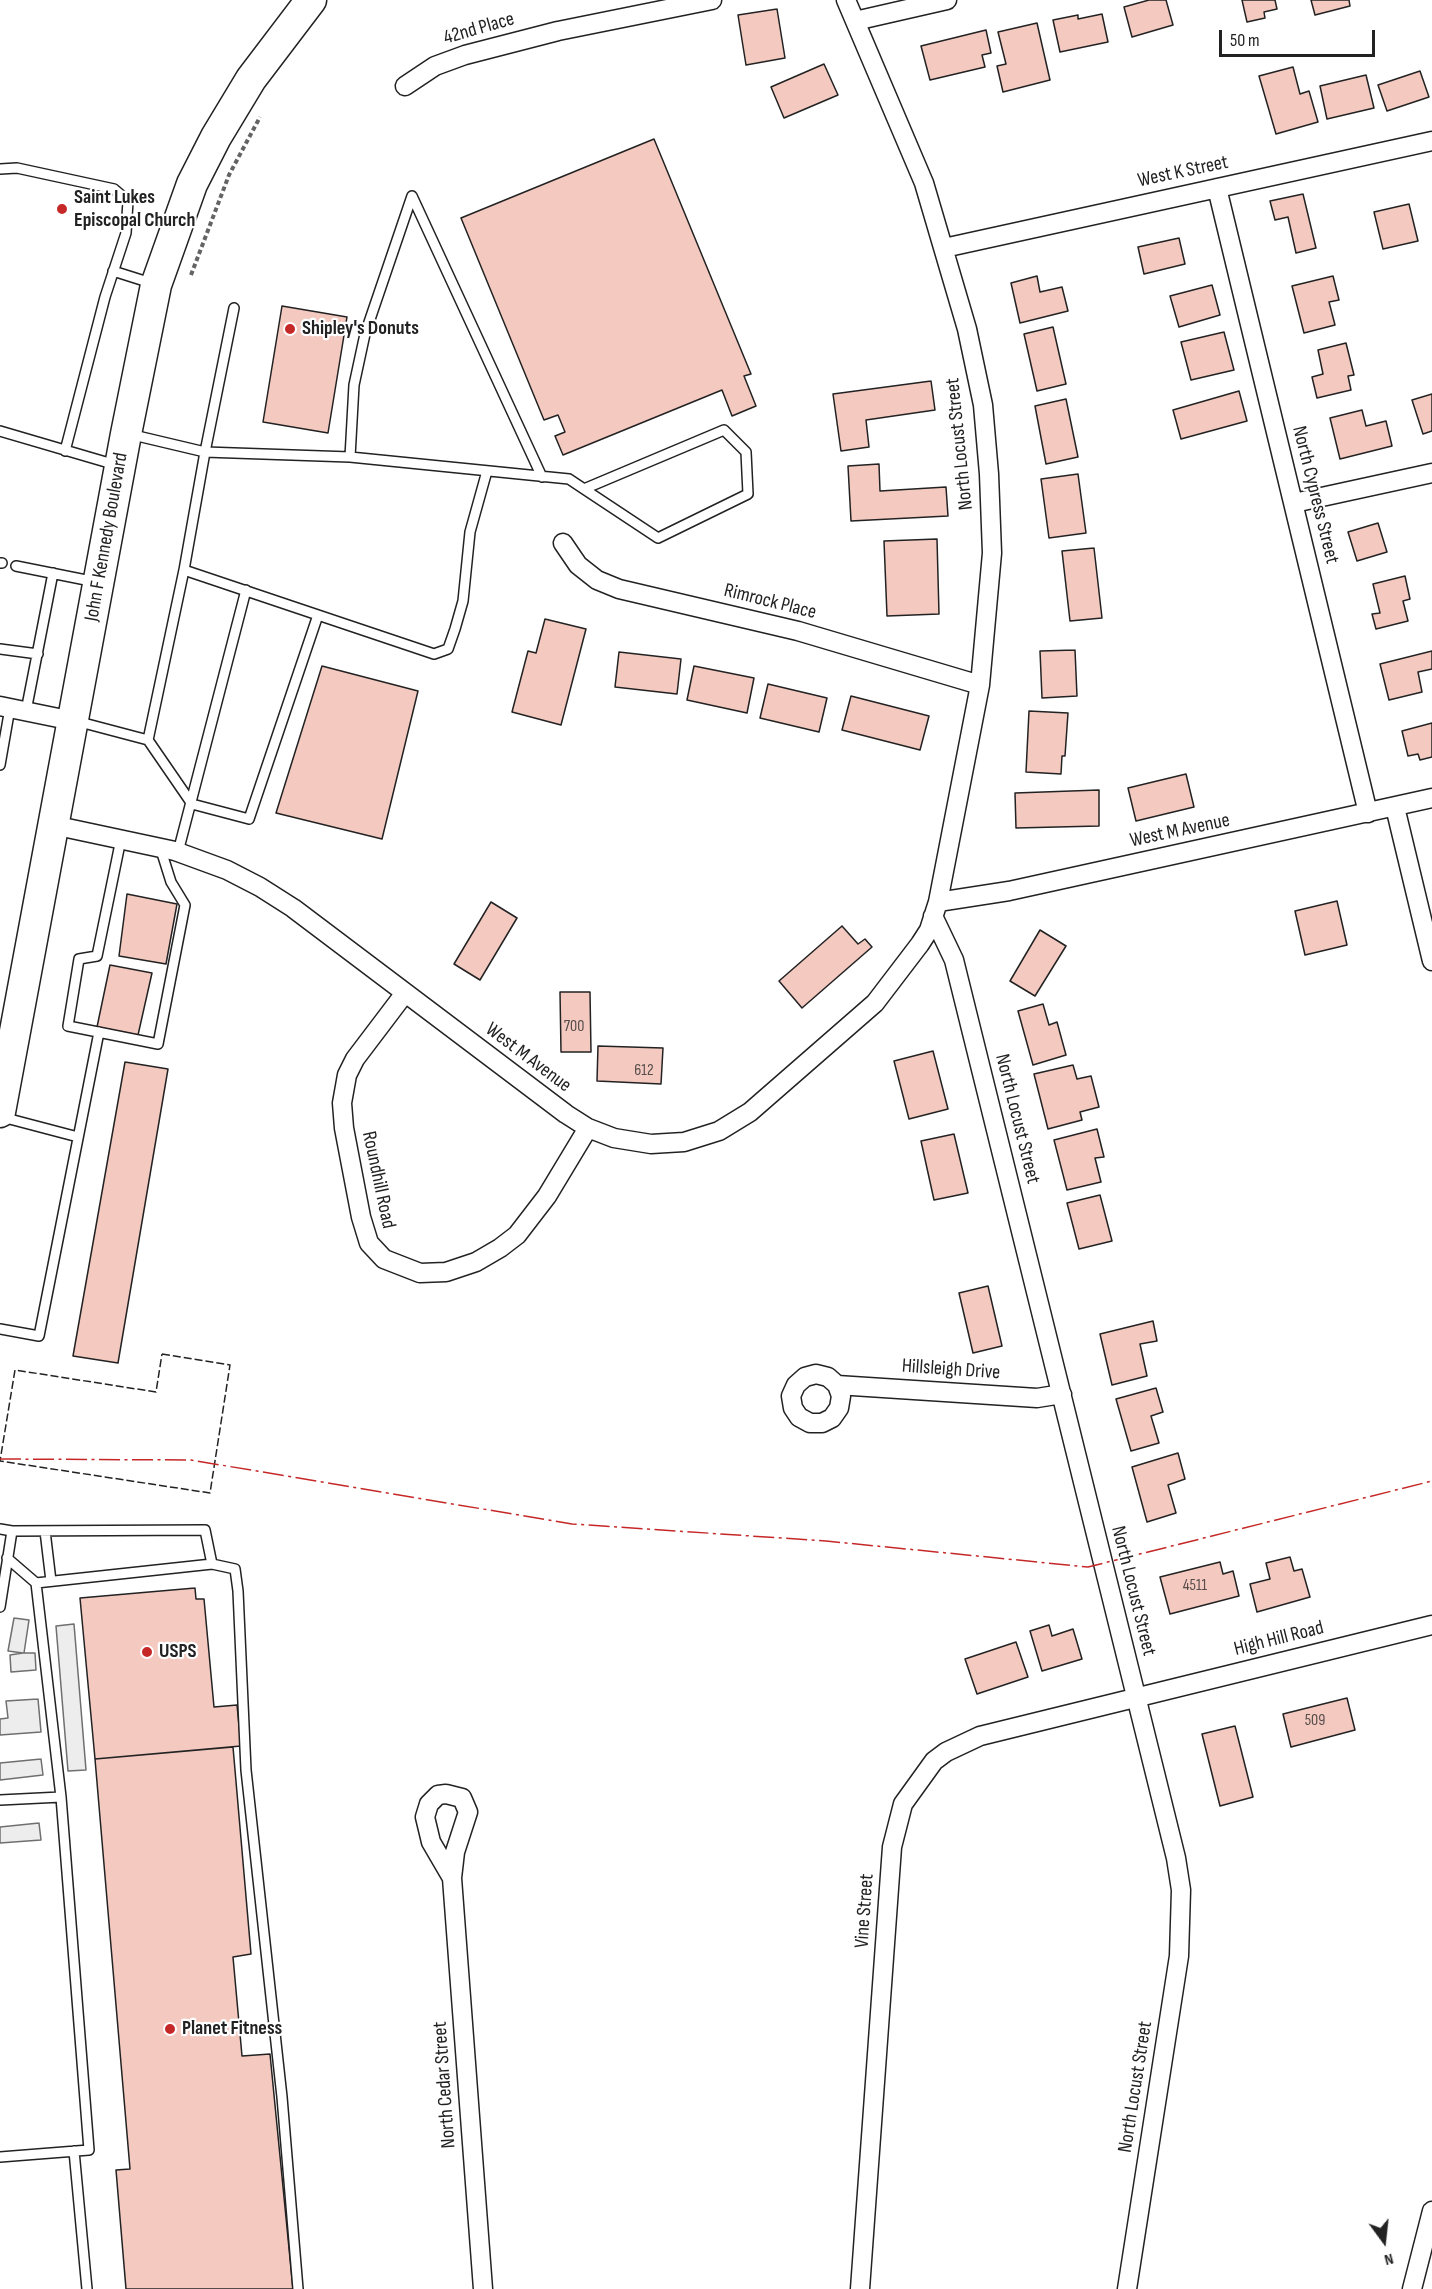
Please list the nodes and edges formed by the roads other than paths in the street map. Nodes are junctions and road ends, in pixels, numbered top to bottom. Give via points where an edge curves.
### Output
1 (712, 0) edge
2 (846, 0) edge
3 (947, 0) edge
4 (306, 2) edge
5 (855, 21) junction
6 (405, 86) dead end
7 (1432, 141) edge
8 (0, 169) edge
9 (1217, 188) junction
10 (944, 248) junction
11 (113, 271) junction
12 (156, 285) junction
13 (234, 308) dead end
14 (0, 431) edge
15 (126, 434) junction
16 (65, 451) junction
17 (205, 452) junction
18 (350, 457) junction
19 (120, 466) junction
20 (488, 471) junction
21 (1432, 473) edge
22 (542, 477) junction
23 (584, 489) junction
24 (1294, 503) junction
25 (563, 543) dead end
26 (16, 566) dead end
27 (184, 570) junction
28 (53, 573) junction
29 (98, 582) junction
30 (246, 590) junction
31 (318, 615) junction
32 (0, 649) edge
33 (38, 654) junction
34 (980, 685) junction
35 (12, 708) edge
36 (73, 721) junction
37 (148, 740) junction
38 (0, 765) edge
39 (1432, 798) edge
40 (192, 804) junction
41 (1395, 807) junction
42 (1368, 813) junction
43 (54, 825) junction
44 (121, 839) junction
45 (169, 850) junction
46 (936, 909) junction
47 (1432, 961) edge
48 (405, 993) junction
49 (99, 1032) junction
50 (0, 1112) edge
51 (0, 1116) edge
52 (588, 1128) junction
53 (78, 1137) junction
54 (0, 1329) edge
55 (837, 1385) dead end
56 (1062, 1394) junction
57 (0, 1529) edge
58 (12, 1531) junction
59 (45, 1531) junction
60 (8, 1558) junction
61 (212, 1564) junction
62 (51, 1581) junction
63 (36, 1583) junction
64 (0, 1607) edge
65 (1432, 1625) edge
66 (1136, 1697) junction
67 (61, 1797) junction
68 (0, 1800) edge
69 (452, 1878) dead end
70 (74, 2151) junction
71 (0, 2157) edge
72 (1432, 2211) edge
73 (87, 2289) edge
74 (298, 2289) edge
75 (483, 2289) edge
76 (860, 2289) edge
77 (1127, 2289) edge
78 (1412, 2289) edge

1 - 6 street, 42nd Place via 558,31 465,55 435,66
2 - 5 street, North Locust Street
3 - 5 street
4 - 12 main road, John F Kennedy Boulevard via 251,78 216,137 192,184
5 - 10 street, North Locust Street via 909,146
7 - 9 street, West K Street
8 - 11 lane via 17,168 114,189 128,201 126,233
9 - 10 street, West K Street
9 - 24 street, North Cypress Street
10 - 34 street, North Locust Street via 983,405 989,474 990,596
11 - 12 lane
11 - 16 lane
12 - 15 main road, John F Kennedy Boulevard
13 - 17 lane
14 - 16 lane
15 - 17 lane
15 - 19 main road, John F Kennedy Boulevard
16 - 19 lane
17 - 18 lane
17 - 27 lane
18 - 20 lane
18 - 22 lane via 354,385 365,334 412,196
19 - 29 main road, John F Kennedy Boulevard
20 - 22 lane
20 - 31 lane via 470,532 463,601 447,649 434,654
21 - 24 street
22 - 23 lane via 569,479
23 - 23 lane via 658,538 748,494 746,452 724,430
24 - 42 street, North Cypress Street
25 - 34 street, Rimrock Place via 578,565 597,580 619,589 798,631
26 - 28 lane
27 - 30 lane
27 - 37 lane
28 - 29 lane
28 - 33 lane
29 - 36 main road, John F Kennedy Boulevard
30 - 31 lane
30 - 40 lane
31 - 40 lane via 249,819
32 - 33 lane
33 - 35 lane
34 - 46 street, North Locust Street
35 - 36 street
35 - 38 lane
36 - 37 lane
36 - 43 main road, John F Kennedy Boulevard
37 - 40 lane
39 - 41 street, West M Avenue
40 - 45 lane
41 - 42 street, West M Avenue
41 - 47 street
42 - 46 street, West M Avenue
43 - 44 street, West M Avenue
43 - 50 main road, John F Kennedy Boulevard
44 - 45 street, West M Avenue
44 - 49 lane via 97,956 79,959 68,1026
45 - 48 street, West M Avenue via 227,870 260,887
45 - 49 lane via 171,882 184,905 158,1044
46 - 52 street, West M Avenue via 920,944 875,1003 750,1112 719,1131 684,1142 651,1144 614,1138
46 - 56 street, North Locust Street via 954,960
48 - 52 street, West M Avenue
48 - 52 street, Roundhill Road via 355,1059 347,1075 342,1103 361,1217 369,1243 384,1259 420,1273 446,1272 477,1262 500,1248 517,1235 547,1196
49 - 53 lane
51 - 53 lane
53 - 54 lane via 39,1336
55 - 56 street, Hillsleigh Drive via 1037,1398
56 - 66 street, North Locust Street
57 - 58 lane
58 - 59 lane
58 - 60 lane
59 - 61 lane via 205,1530
59 - 62 lane
60 - 63 lane
60 - 64 lane
61 - 62 lane
61 - 74 lane via 235,1569 238,1591 246,1770 282,2097
62 - 63 lane
63 - 67 lane
65 - 66 street, High Hill Road
66 - 76 street, Vine Street via 964,1743 934,1761 903,1804 892,1847
66 - 77 street, North Locust Street via 1176,1858 1182,1914 1179,1956
67 - 68 lane
67 - 70 lane via 89,2150
69 - 75 street, North Cedar Street
70 - 71 lane
70 - 73 lane
72 - 78 street

